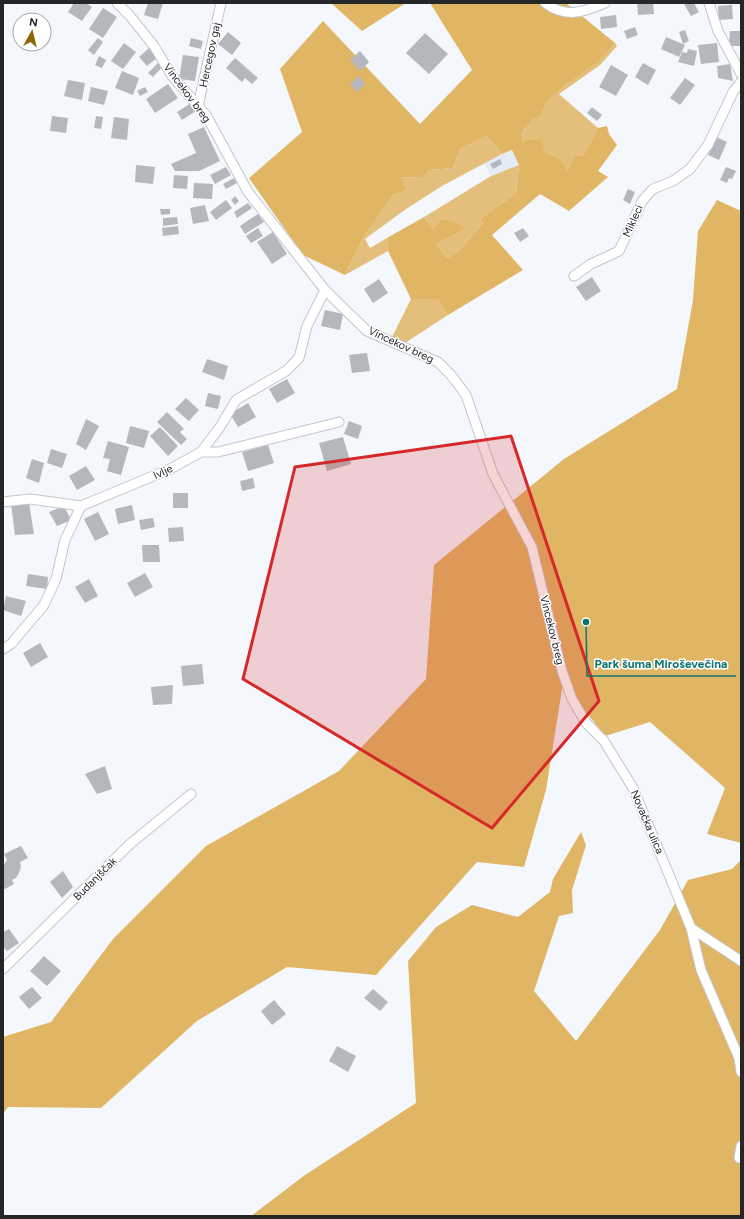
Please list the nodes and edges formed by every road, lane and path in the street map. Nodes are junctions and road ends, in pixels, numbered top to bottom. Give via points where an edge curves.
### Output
1 (117, 3) edge
2 (221, 3) edge
3 (545, 3) edge
4 (605, 3) edge
5 (709, 3) edge
6 (741, 74) edge
7 (741, 82) edge
8 (198, 106) junction
9 (574, 276) dead end
10 (325, 290) junction
11 (339, 422) dead end
12 (201, 452) junction
13 (3, 502) edge
14 (81, 506) junction
15 (3, 649) edge
16 (562, 671) joint
17 (191, 794) dead end
18 (691, 928) junction
19 (741, 961) edge
20 (3, 969) edge
21 (741, 1072) edge
22 (741, 1146) edge
23 (739, 1158) dead end

1 - 8 street, Vincekov breg via 154,46 172,76
2 - 8 street, Hercegov gaj
3 - 4 street via 564,12 583,12
5 - 6 street via 718,31
7 - 9 street, Mikleci via 733,92 708,145 690,169 673,181 653,189 642,201 619,251 591,264
8 - 10 street, Vincekov breg via 206,115 248,192
10 - 12 street, Ivlje via 307,326 299,358 286,371 236,400
10 - 16 street, Vincekov breg via 367,331 438,362 466,395 493,474 532,547
11 - 12 street via 218,452
12 - 14 street, Ivlje via 170,469
13 - 14 street via 30,499
14 - 15 street via 65,540 56,579 44,605 11,644
16 - 18 street, Novačka ulica via 572,699 586,723 604,741 633,788
17 - 20 street, Budanjščak via 130,844
18 - 19 street
18 - 21 street, Novačka ulica via 701,970 739,1058
22 - 23 street

